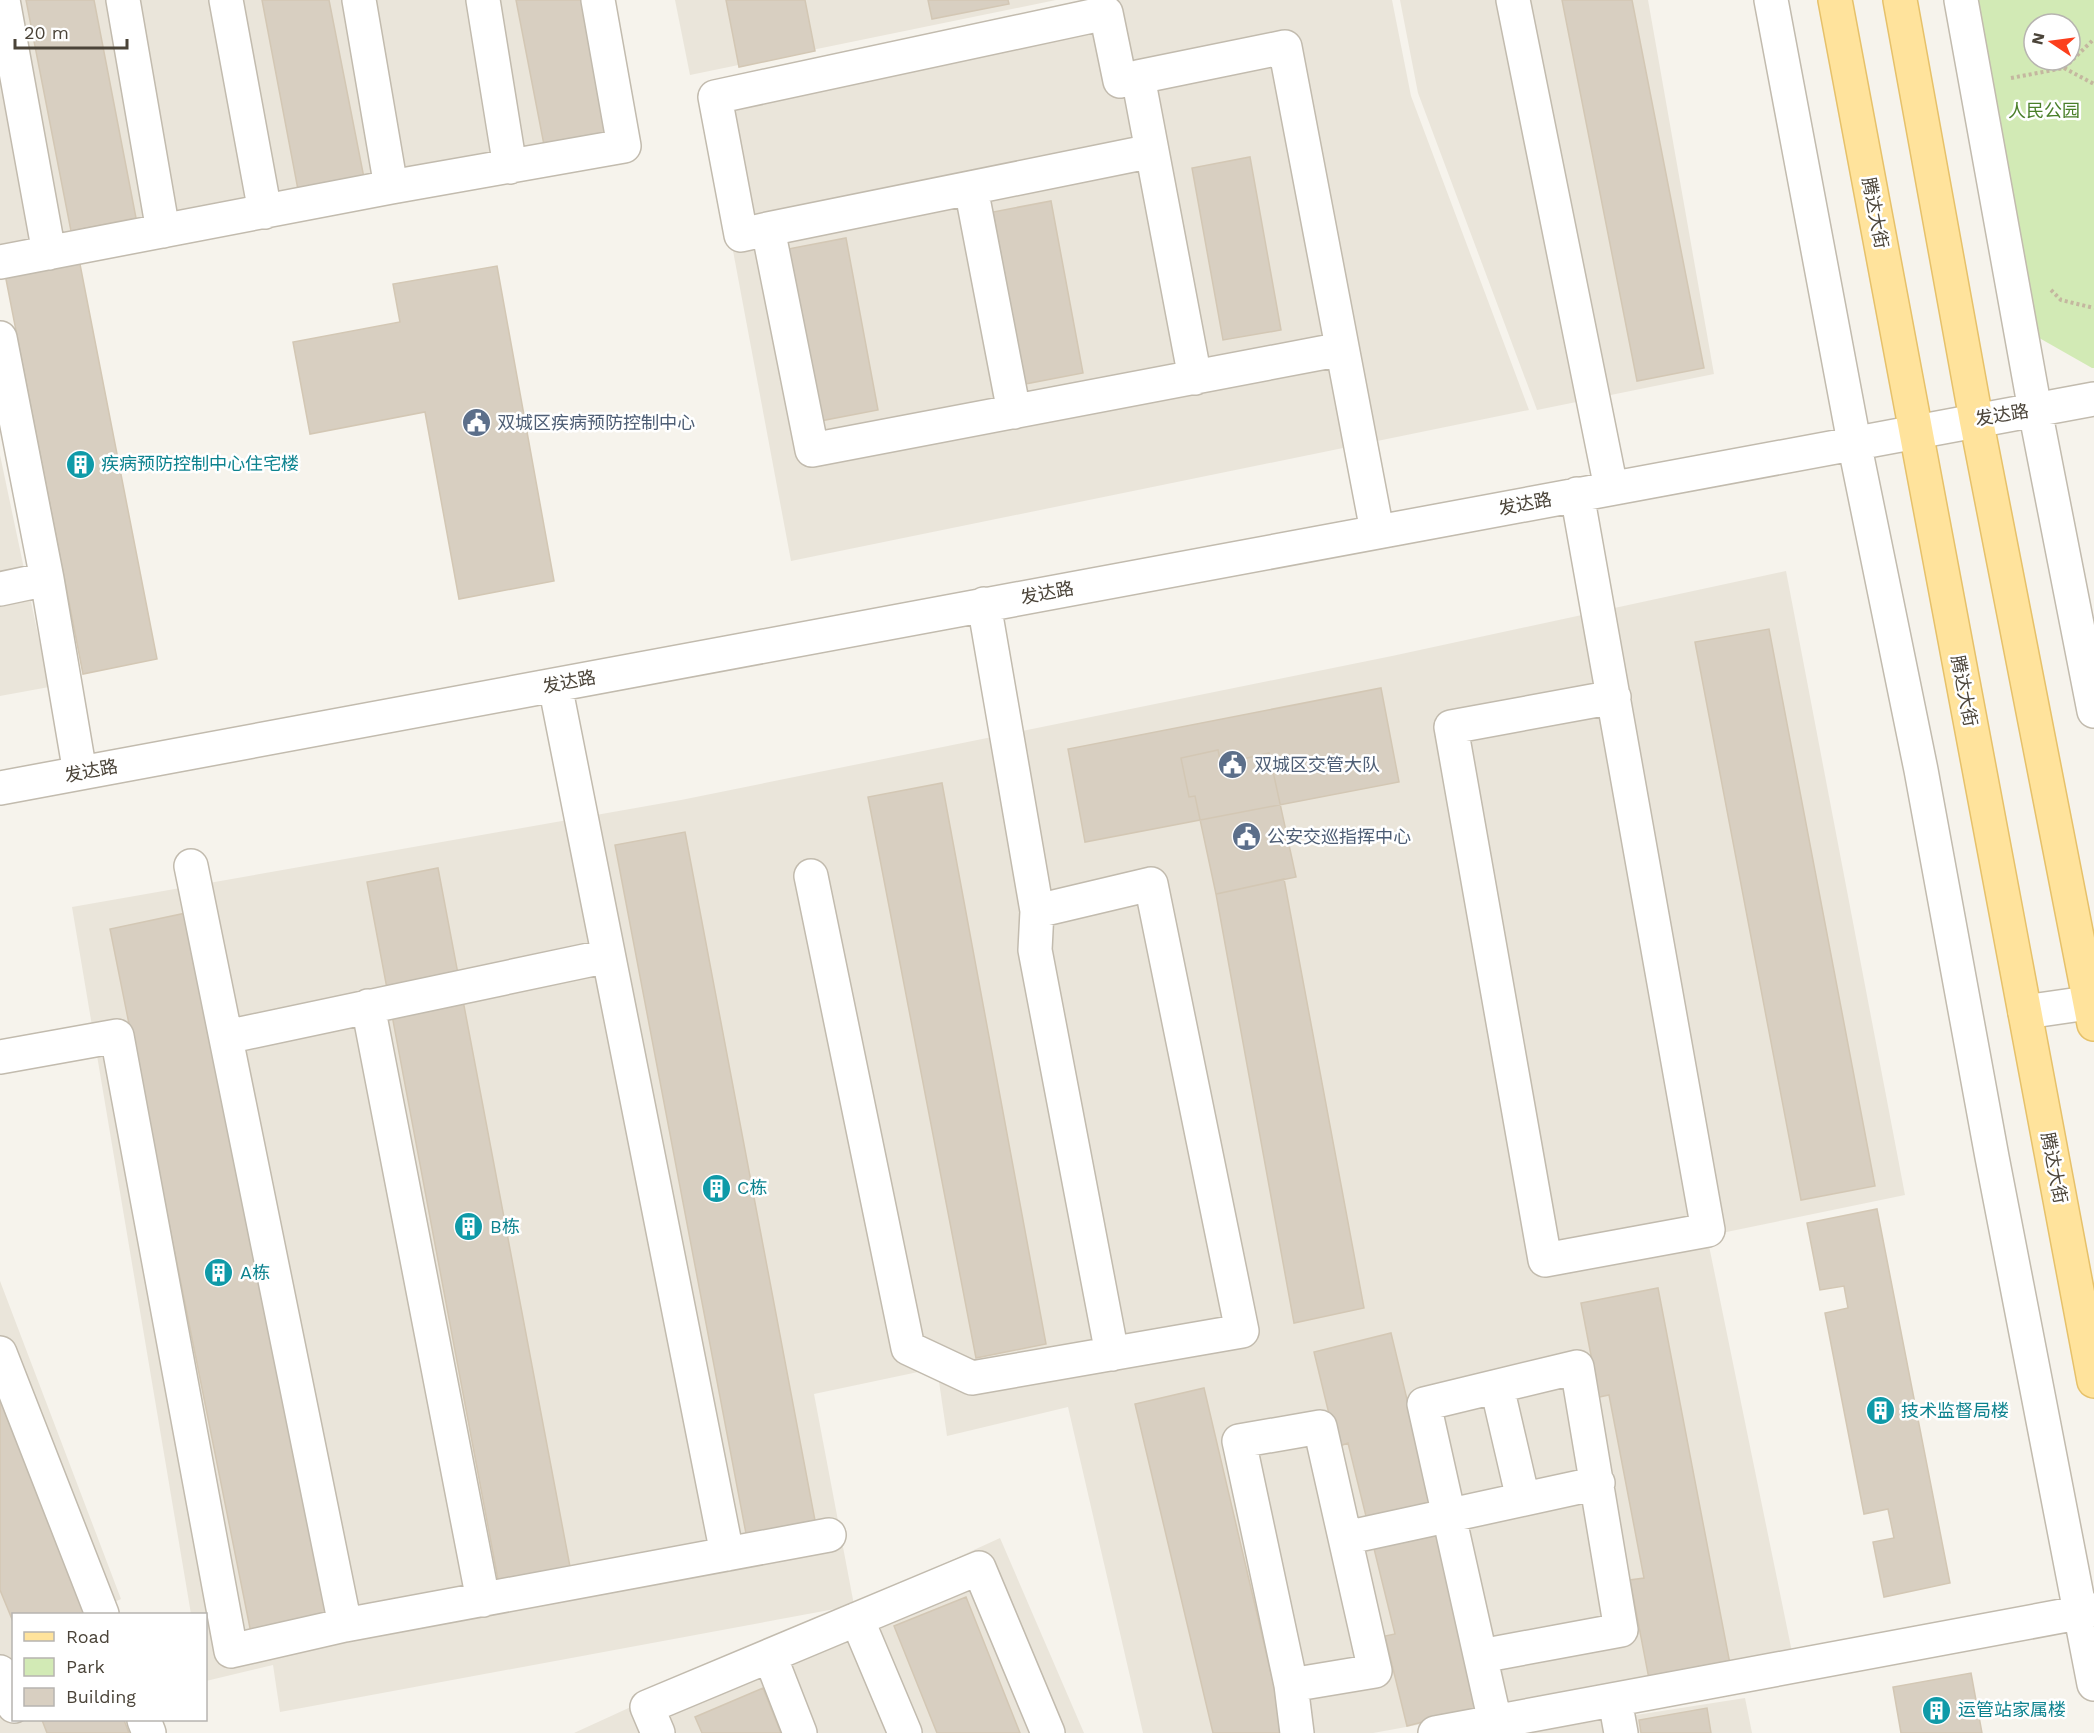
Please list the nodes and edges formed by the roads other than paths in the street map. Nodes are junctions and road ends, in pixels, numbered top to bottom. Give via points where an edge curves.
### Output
1 (3, 0) edge
2 (123, 0) edge
3 (226, 0) edge
4 (359, 0) edge
5 (483, 0) edge
6 (598, 0) edge
7 (1513, 0) edge
8 (1771, 0) edge
9 (1835, 0) edge
10 (1900, 0) edge
11 (1961, 0) edge
12 (1138, 77) junction
13 (1152, 151) junction
14 (510, 167) junction
15 (391, 187) junction
16 (970, 188) junction
17 (265, 212) junction
18 (768, 229) junction
19 (163, 231) junction
20 (49, 253) junction
21 (0, 262) edge
22 (0, 338) edge
23 (1342, 349) junction
24 (1195, 378) junction
25 (2094, 399) edge
26 (2035, 410) junction
27 (1014, 412) junction
28 (1976, 420) junction
29 (1916, 431) junction
30 (1854, 442) junction
31 (11, 444) edge
32 (1611, 488) junction
33 (1577, 494) junction
34 (1377, 531) junction
35 (47, 579) junction
36 (0, 589) edge
37 (984, 604) junction
38 (555, 684) junction
39 (1614, 697) junction
40 (2094, 711) edge
41 (80, 773) junction
42 (0, 788) edge
43 (191, 866) dead end
44 (811, 876) dead end
45 (1037, 911) junction
46 (608, 956) junction
47 (368, 1006) junction
48 (2093, 1009) edge
49 (2025, 1012) junction
50 (226, 1037) junction
51 (0, 1057) edge
52 (0, 1353) edge
53 (1112, 1354) junction
54 (2094, 1381) edge
55 (1497, 1387) junction
56 (1598, 1483) junction
57 (1523, 1499) junction
58 (1449, 1515) junction
59 (829, 1535) dead end
60 (1345, 1538) junction
61 (727, 1554) junction
62 (483, 1600) junction
63 (2087, 1611) edge
64 (102, 1613) edge
65 (857, 1619) junction
66 (345, 1625) junction
67 (770, 1656) junction
68 (1481, 1656) junction
69 (0, 1672) edge
70 (2094, 1684) edge
71 (1291, 1685) junction
72 (1615, 1700) junction
73 (12, 1701) edge
74 (1496, 1722) junction
75 (658, 1733) edge
76 (800, 1733) edge
77 (905, 1733) edge
78 (1048, 1733) edge
79 (1297, 1733) edge
80 (1436, 1733) edge
81 (1621, 1733) edge

1 - 20 street
2 - 19 street
3 - 17 street
4 - 15 street
5 - 14 street
6 - 14 street via 624,146
7 - 32 street
8 - 30 street
9 - 29 main road, 腾达大街
10 - 28 main road
11 - 26 street
12 - 13 street
12 - 18 street via 1120,81 1106,13 715,97 741,235
12 - 23 street via 1285,47
13 - 16 street
13 - 24 street
14 - 15 street
15 - 17 street
16 - 18 street
16 - 27 street
17 - 19 street
18 - 27 street via 812,450
19 - 20 street
20 - 21 street
22 - 31 street
23 - 24 street
23 - 34 street
24 - 27 street
25 - 26 street, 发达路
26 - 28 street, 发达路
26 - 40 street
28 - 29 street, 发达路
28 - 48 main road
29 - 30 street, 发达路
29 - 49 main road, 腾达大街
30 - 32 street, 发达路
30 - 63 street via 1921,770 1990,1146
31 - 35 street
32 - 33 street, 发达路
33 - 34 street, 发达路
33 - 39 street
34 - 37 street, 发达路
35 - 36 street
35 - 41 street
37 - 38 street, 发达路
37 - 45 street
38 - 41 street, 发达路
38 - 46 street
39 - 39 street via 1708,1230 1545,1260 1451,727
41 - 42 street, 发达路
43 - 50 street
44 - 53 street via 908,1348 972,1378
45 - 53 street via 1035,951
45 - 53 street via 1151,884 1242,1332
46 - 47 street
46 - 61 street
47 - 50 street
47 - 62 street
48 - 49 street
49 - 54 main road, 腾达大街
50 - 66 street
51 - 66 street via 117,1036 231,1651
52 - 64 street
55 - 56 street via 1577,1368
55 - 57 street
55 - 58 street via 1424,1404
56 - 57 street
56 - 68 street via 1621,1630
57 - 58 street
58 - 60 street
58 - 68 street
59 - 61 street
60 - 71 street via 1375,1671
60 - 71 street via 1320,1427 1239,1442
61 - 62 street
62 - 66 street
63 - 70 street
63 - 72 street
65 - 67 street
65 - 77 street
65 - 78 street via 980,1568
67 - 75 street via 647,1707
67 - 76 street
68 - 74 street
69 - 73 street
71 - 79 street
72 - 74 street
72 - 81 street
74 - 80 street

